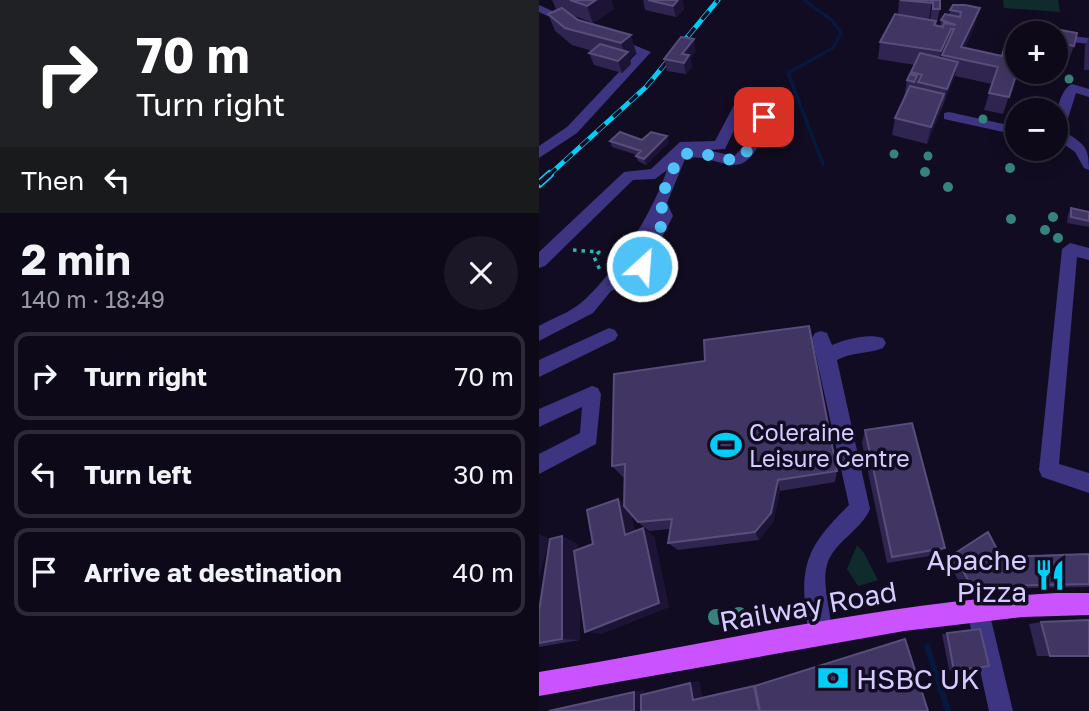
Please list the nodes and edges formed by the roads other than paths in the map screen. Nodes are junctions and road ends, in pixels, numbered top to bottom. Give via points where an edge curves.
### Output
1 (539, 8) edge
2 (1068, 39) edge
3 (1089, 41) edge
4 (1089, 93) edge
5 (1068, 99) edge
6 (949, 116) dead end
7 (1005, 128) edge
8 (1068, 140) edge
9 (539, 153) edge
10 (1089, 165) edge
11 (1089, 254) edge
12 (539, 262) edge
13 (539, 334) edge
14 (609, 335) dead end
15 (877, 343) dead end
16 (539, 369) edge
17 (539, 418) edge
18 (539, 464) edge
19 (1089, 483) edge
20 (1089, 604) edge
21 (978, 611) junction
22 (820, 633) junction
23 (539, 684) edge
24 (1001, 711) edge

1 - 9 street via 645,51 572,130
2 - 3 street
4 - 5 street via 1072,88
6 - 7 street
8 - 10 street
11 - 19 street via 1070,249 1049,470
12 - 13 street via 629,175 655,174 685,145 720,146 738,108 764,113 757,135 736,161 694,152 679,156 659,202 666,216 633,278 605,281 580,314
14 - 16 street
15 - 22 street via 824,347 860,509 822,545 812,574
17 - 18 street via 592,394 589,438
20 - 21 main road, Railway Road
21 - 22 main road, Railway Road
21 - 24 street
22 - 23 main road, Railway Road

